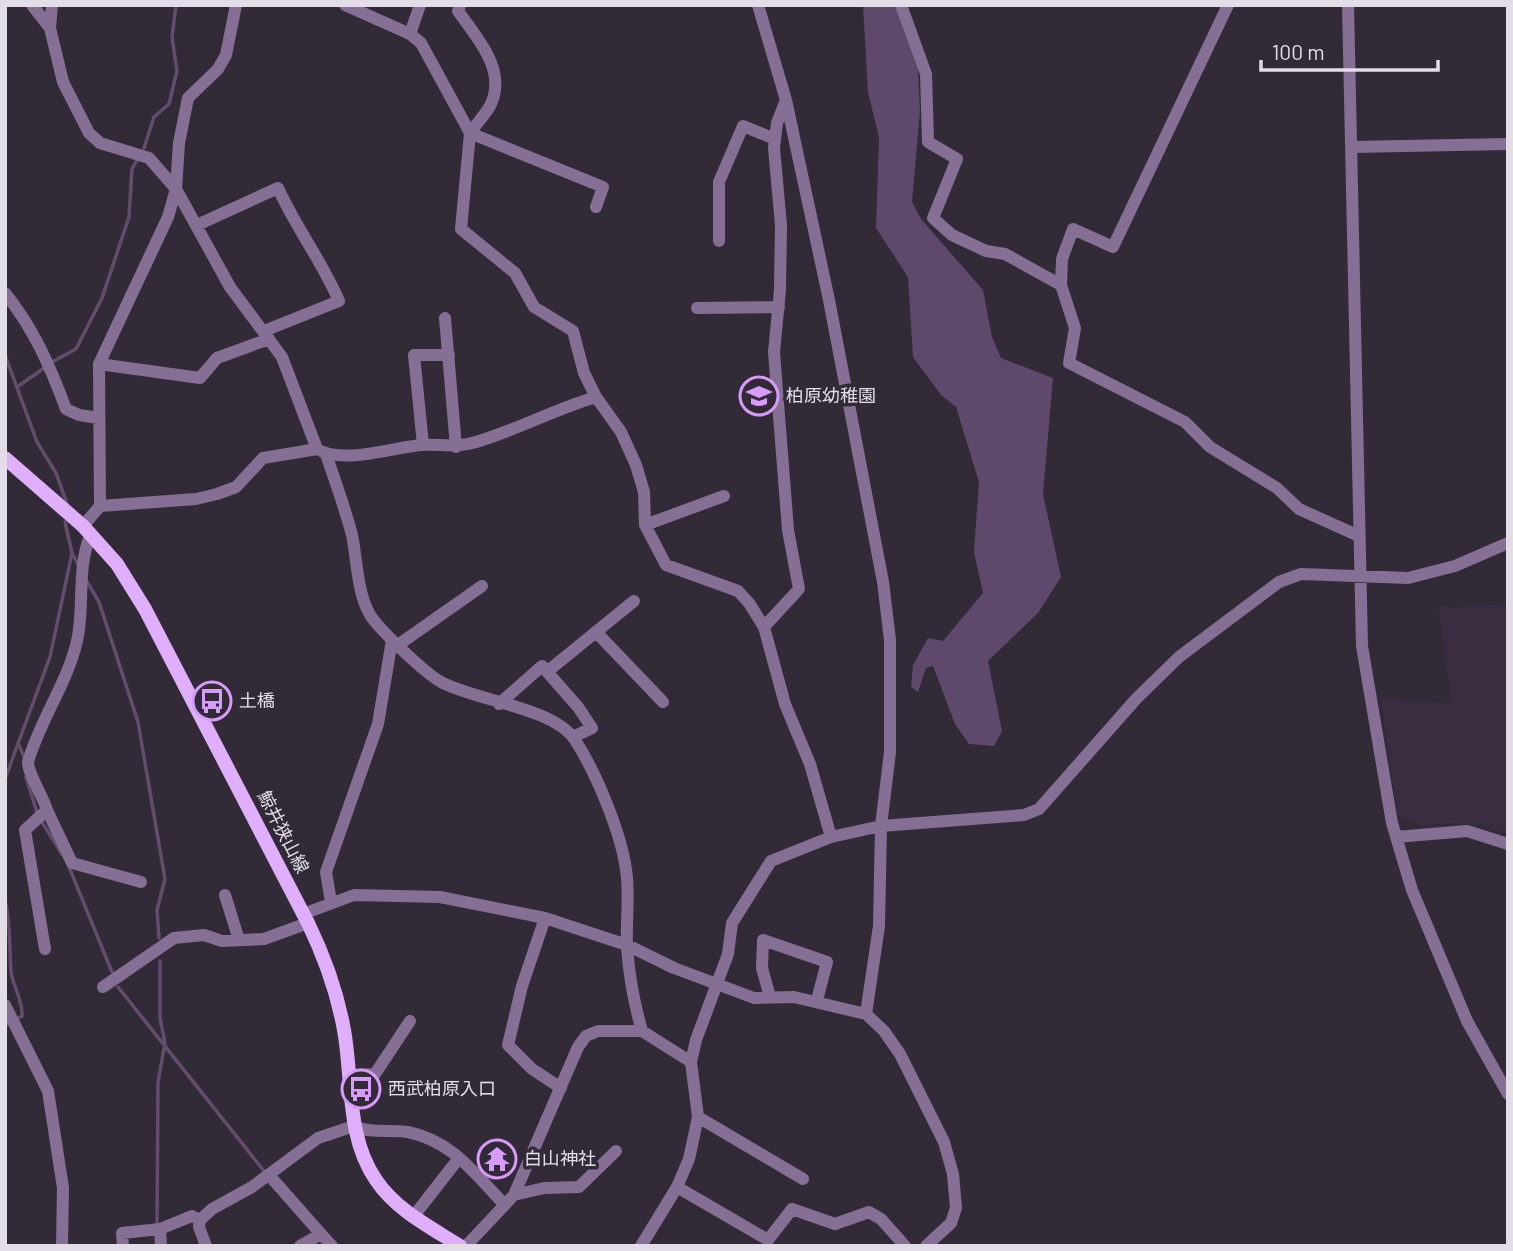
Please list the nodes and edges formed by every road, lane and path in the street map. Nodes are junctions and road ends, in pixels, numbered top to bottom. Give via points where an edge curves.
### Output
1 (32, 5) edge
2 (52, 5) edge
3 (236, 5) edge
4 (345, 5) edge
5 (420, 5) edge
6 (460, 5) edge
7 (758, 5) edge
8 (901, 5) edge
9 (1228, 5) edge
10 (1348, 5) edge
11 (50, 28) junction
12 (410, 34) junction
13 (786, 100) junction
14 (470, 133) junction
15 (775, 139) junction
16 (1508, 144) edge
17 (1351, 147) junction
18 (176, 189) junction
19 (596, 207) dead end
20 (197, 225) junction
21 (719, 241) dead end
22 (1061, 285) junction
23 (5, 293) edge
24 (779, 307) junction
25 (697, 308) dead end
26 (445, 318) dead end
27 (266, 335) junction
28 (450, 355) junction
29 (99, 364) junction
30 (596, 397) junction
31 (99, 418) junction
32 (423, 445) junction
33 (456, 447) junction
34 (322, 452) junction
35 (5, 458) edge
36 (724, 496) dead end
37 (100, 506) junction
38 (645, 525) junction
39 (87, 530) junction
40 (1359, 536) junction
41 (1508, 543) edge
42 (1359, 575) junction
43 (482, 586) dead end
44 (634, 601) dead end
45 (764, 626) junction
46 (596, 632) junction
47 (395, 642) junction
48 (548, 671) junction
49 (663, 702) dead end
50 (499, 704) junction
51 (573, 737) junction
52 (47, 810) junction
53 (881, 826) junction
54 (831, 837) junction
55 (1396, 837) junction
56 (1508, 844) edge
57 (141, 882) dead end
58 (225, 895) dead end
59 (331, 902) junction
60 (545, 918) junction
61 (306, 919) junction
62 (239, 940) junction
63 (627, 946) junction
64 (45, 949) dead end
65 (719, 984) junction
66 (103, 987) dead end
67 (770, 997) junction
68 (817, 1000) junction
69 (10, 1014) edge
70 (866, 1014) junction
71 (410, 1021) dead end
72 (642, 1031) junction
73 (691, 1062) junction
74 (350, 1076) junction
75 (561, 1088) junction
76 (1508, 1094) edge
77 (698, 1117) junction
78 (354, 1126) junction
79 (616, 1151) dead end
80 (460, 1158) junction
81 (269, 1175) junction
82 (803, 1179) dead end
83 (677, 1187) junction
84 (509, 1199) junction
85 (413, 1217) junction
86 (200, 1220) junction
87 (160, 1229) junction
88 (321, 1234) junction
89 (62, 1246) edge
90 (123, 1246) edge
91 (162, 1246) edge
92 (206, 1246) edge
93 (300, 1246) edge
94 (332, 1246) edge
95 (460, 1246) edge
96 (466, 1246) edge
97 (641, 1246) edge
98 (905, 1246) edge
99 (926, 1246) edge

1 - 11 street
2 - 11 street
3 - 18 street via 226,55 188,98
4 - 12 street
5 - 12 street
6 - 14 street via 458,11 491,58 495,87 490,105
7 - 13 street
8 - 22 street via 926,74 928,142 957,159 933,218 952,235 986,251 1005,254
9 - 22 street via 1113,247 1073,229 1062,259
10 - 17 street
11 - 18 street via 62,82 89,133 100,143 149,158
12 - 14 street via 421,43
13 - 15 street
13 - 53 street via 884,582 892,682
14 - 19 street via 603,187
14 - 30 street via 461,229 515,273 534,307 573,331
15 - 21 street via 743,126 719,182
15 - 24 street via 781,225
16 - 17 street
17 - 40 street
18 - 20 street
18 - 29 street via 149,260
20 - 27 street via 230,287
20 - 27 street via 278,188 339,301
22 - 40 street via 1075,328 1069,363 1185,422 1210,447 1277,488 1299,509
23 - 31 street via 48,358 66,409
24 - 25 street
24 - 45 street via 774,352 788,530 799,589
26 - 28 street
27 - 29 street via 217,358 200,378
27 - 34 street via 293,380
28 - 32 street via 414,355
28 - 33 street
29 - 31 street
30 - 33 street
30 - 38 street via 621,432 636,465 644,492
31 - 37 street
32 - 33 street
32 - 34 street via 369,454
34 - 37 street via 263,458 236,487 217,494
34 - 47 street via 352,535 369,613
35 - 39 main road, 鯨井狭山線
36 - 38 street
37 - 39 street
38 - 45 street via 666,565 738,591
39 - 52 street via 77,642 28,762
39 - 61 main road, 鯨井狭山線 via 117,564 145,609
40 - 42 street
41 - 42 street via 1455,566 1408,578
42 - 53 street via 1301,574 1279,582 1179,657 1039,809 1024,816
42 - 55 street via 1362,646
43 - 47 street
44 - 46 street
45 - 54 street via 785,704 810,764
46 - 48 street
46 - 49 street
47 - 50 street via 440,682
47 - 59 street via 378,724 326,872
48 - 50 street via 541,666
48 - 51 street via 592,728
50 - 51 street via 525,709
51 - 63 street via 595,779 621,848 627,877
52 - 57 street via 72,863
52 - 64 street via 25,830
53 - 54 street
53 - 70 street via 879,926
54 - 65 street via 771,861 732,923
55 - 56 street via 1467,831
55 - 76 street via 1436,953
58 - 62 street
59 - 60 street via 354,895 440,897
59 - 61 street
60 - 63 street
60 - 75 street via 508,1045 532,1069
61 - 62 street via 264,939
61 - 74 main road, 鯨井狭山線 via 332,976
62 - 66 street via 204,935 174,938
63 - 65 street
63 - 72 street
65 - 67 street via 754,998
65 - 73 street
67 - 68 street
67 - 68 street via 762,968 763,940 827,962
68 - 70 street
69 - 89 street via 52,1108 63,1188
70 - 99 street via 900,1054 944,1142 953,1174 956,1208 950,1223
71 - 74 street via 375,1074
72 - 73 street
72 - 75 street via 598,1031 586,1036
73 - 77 street
74 - 78 main road, 鯨井狭山線
75 - 84 street
77 - 82 street
77 - 83 street
78 - 80 street via 366,1132 383,1129 430,1137
78 - 81 street via 318,1138
78 - 85 main road, 鯨井狭山線 via 359,1148 377,1183
79 - 84 street via 579,1187 544,1188
80 - 84 street
80 - 85 street
81 - 86 street
81 - 88 street
83 - 97 street
83 - 98 street via 768,1240 792,1209 835,1224 869,1212
84 - 96 street
85 - 95 main road, 鯨井狭山線
86 - 87 street via 192,1216
86 - 92 street
87 - 90 street via 122,1233
87 - 91 street
88 - 93 street
88 - 94 street

